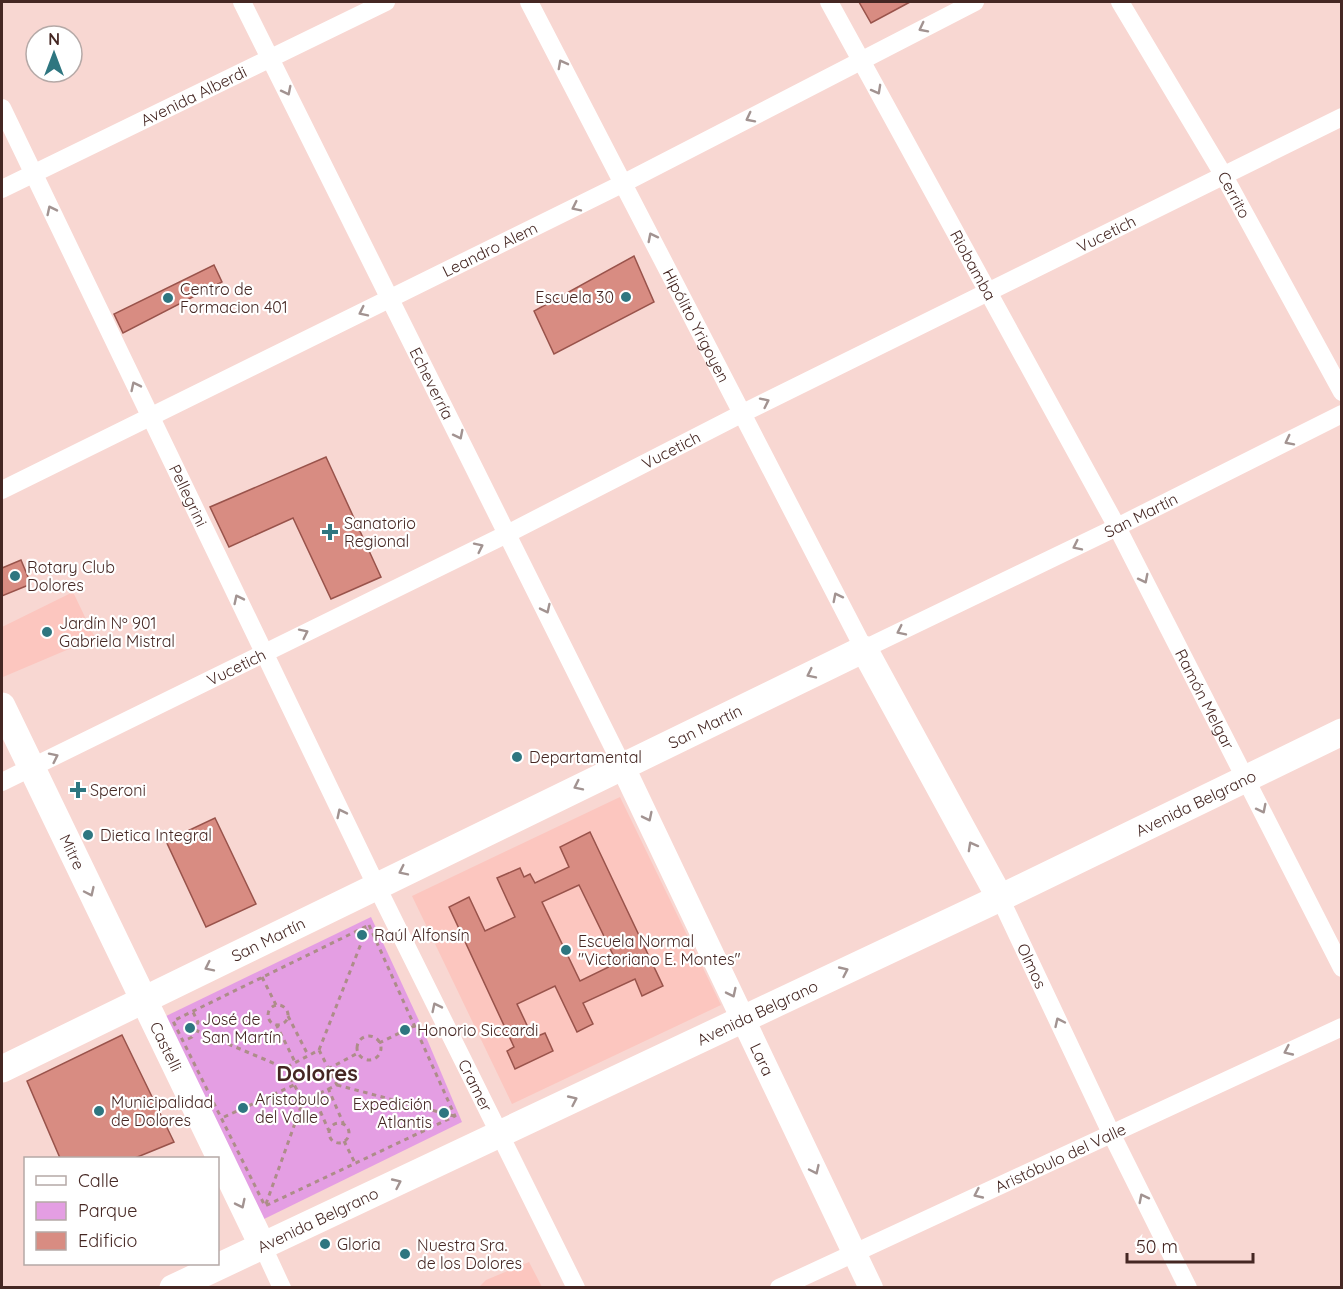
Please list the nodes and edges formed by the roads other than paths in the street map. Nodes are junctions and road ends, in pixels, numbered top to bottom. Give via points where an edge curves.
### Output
1 (242, 2) edge
2 (386, 2) edge
3 (530, 2) edge
4 (829, 2) edge
5 (975, 2) edge
6 (1120, 2) edge
7 (270, 58) junction
8 (861, 61) junction
9 (2, 108) edge
10 (1341, 117) edge
11 (33, 174) junction
12 (1224, 176) junction
13 (624, 183) junction
14 (2, 189) edge
15 (989, 292) junction
16 (390, 299) junction
17 (1341, 392) edge
18 (743, 413) junction
19 (1341, 414) edge
20 (149, 415) junction
21 (2, 490) edge
22 (1117, 527) junction
23 (509, 533) junction
24 (864, 649) junction
25 (264, 652) junction
26 (2, 706) edge
27 (1341, 732) edge
28 (622, 765) junction
29 (32, 768) junction
30 (1246, 778) junction
31 (2, 782) edge
32 (376, 885) junction
33 (1000, 898) junction
34 (1341, 968) edge
35 (141, 1000) junction
36 (744, 1018) junction
37 (1341, 1027) edge
38 (2, 1069) edge
39 (1111, 1133) junction
40 (500, 1135) junction
41 (219, 1157) edge
42 (219, 1158) edge
43 (263, 1247) junction
44 (854, 1252) junction
45 (173, 1287) edge
46 (282, 1287) edge
47 (576, 1287) edge
48 (779, 1287) edge
49 (871, 1287) edge
50 (1188, 1287) edge

1 - 7 street, Echeverría
2 - 7 street, Avenida Alberdi
13 -> 3 street, Hipólito Yrigoyen
4 - 8 street, Riobamba
5 -> 8 street, Leandro Alem
6 - 12 street, Cerrito
7 - 11 street, Avenida Alberdi
7 -> 16 street, Echeverría
8 -> 13 street, Leandro Alem
8 -> 15 street, Riobamba
9 - 11 street, Pellegrini
10 - 12 street, Vucetich
11 - 14 street, Avenida Alberdi
20 -> 11 street, Pellegrini
12 - 15 street, Vucetich
12 - 17 street, Cerrito
13 -> 16 street, Leandro Alem
18 -> 13 street, Hipólito Yrigoyen
18 -> 15 street, Vucetich
15 - 22 street, Riobamba
16 -> 20 street, Leandro Alem
16 -> 23 street, Echeverría
18 - 23 street, Vucetich
24 -> 18 street, Hipólito Yrigoyen
19 -> 22 street, San Martín
20 - 21 street, Leandro Alem
25 -> 20 street, Pellegrini
22 -> 24 street, San Martín
22 -> 30 street, Ramón Melgar
25 -> 23 street, Vucetich
23 -> 28 street, Echeverría
24 -> 28 main road, San Martín
33 -> 24 main road, Olmos
29 -> 25 street, Vucetich
32 -> 25 street, Pellegrini
26 - 29 main road, Mitre
27 - 30 main road, Avenida Belgrano
28 -> 32 main road, San Martín
28 -> 36 street, Lara
29 - 31 street, Vucetich
29 -> 35 main road, Mitre
30 - 33 main road, Avenida Belgrano
30 -> 34 street, Ramón Melgar
32 -> 35 main road, San Martín
40 -> 32 street, Cramer
36 -> 33 main road, Avenida Belgrano
39 -> 33 street, Olmos
35 - 38 main road, San Martín
35 -> 41 main road, Castelli
40 -> 36 main road, Avenida Belgrano
36 -> 44 street, Lara
37 -> 39 street, Aristóbulo del Valle
39 -> 44 street, Aristóbulo del Valle
50 -> 39 street, Olmos
43 -> 40 main road, Avenida Belgrano
40 - 47 street, Cramer
42 -> 43 main road, Castelli
43 - 45 main road, Avenida Belgrano
43 - 46 street, Castelli
44 - 48 street, Aristóbulo del Valle
44 - 49 street, Lara

